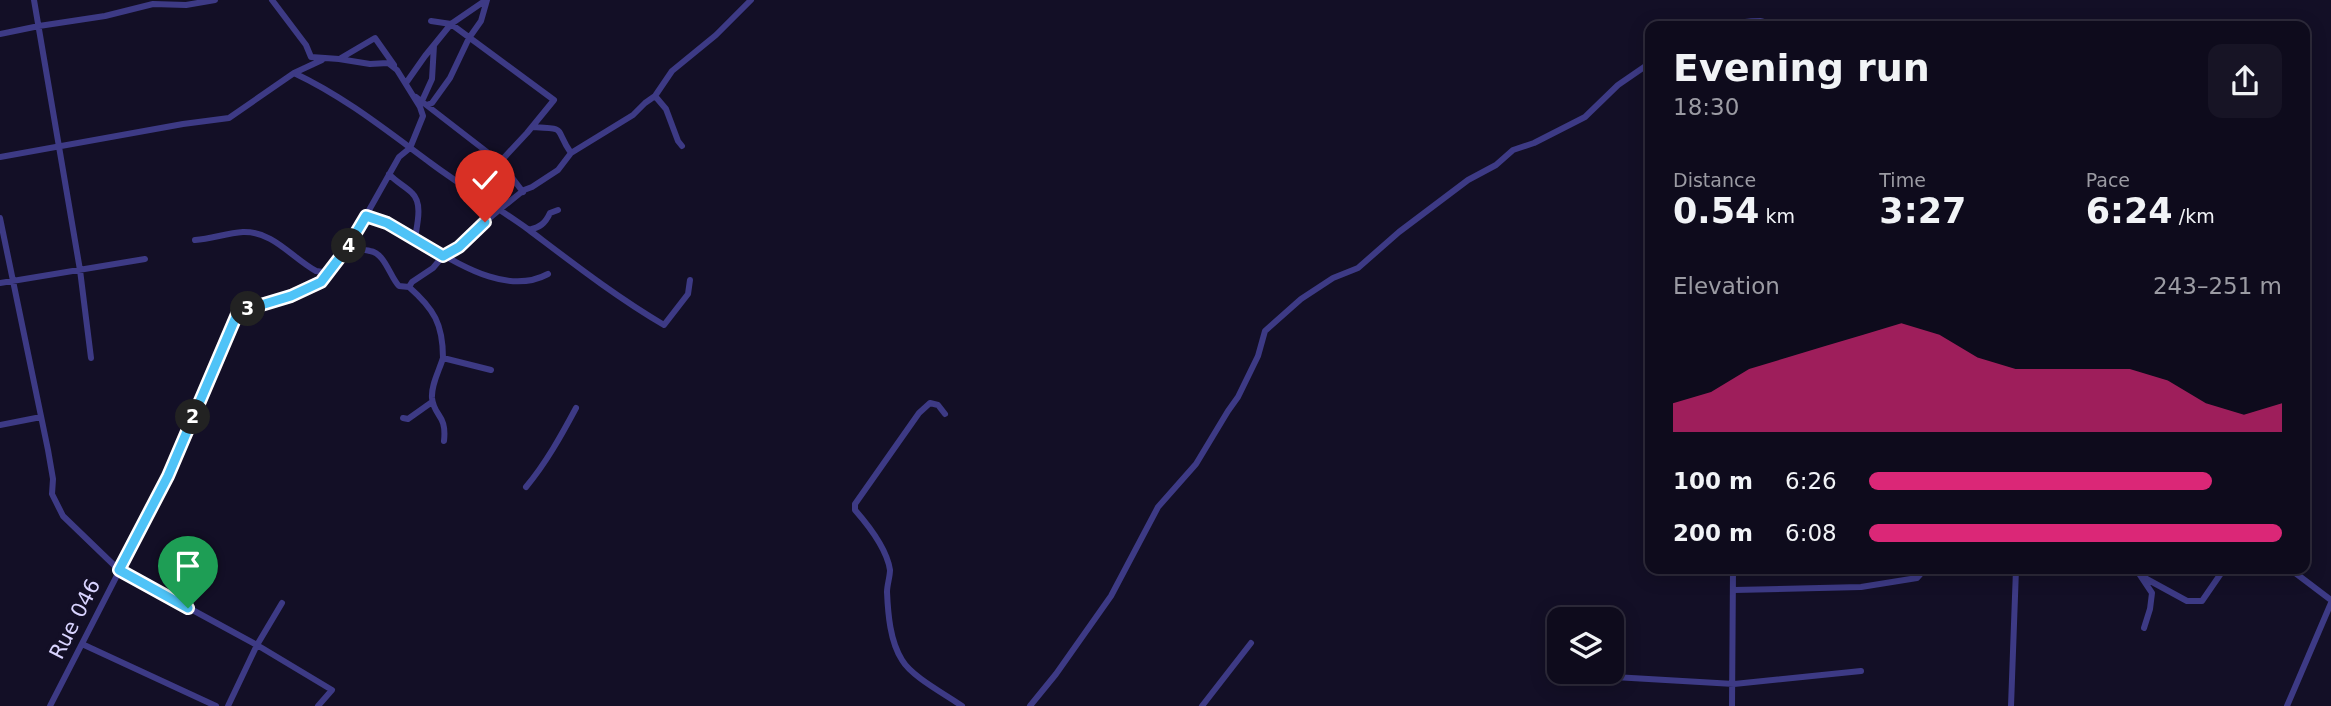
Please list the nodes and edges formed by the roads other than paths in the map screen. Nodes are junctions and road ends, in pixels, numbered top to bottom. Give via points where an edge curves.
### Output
1 (34, 0) edge
2 (215, 0) edge
3 (272, 0) edge
4 (487, 0) edge
5 (751, 0) edge
6 (431, 21) dead end
7 (451, 24) junction
8 (39, 26) junction
9 (0, 34) edge
10 (469, 38) junction
11 (435, 44) junction
12 (324, 59) junction
13 (339, 59) junction
14 (1645, 66) edge
15 (397, 70) junction
16 (294, 73) junction
17 (406, 83) junction
18 (412, 93) junction
19 (656, 96) junction
20 (425, 103) junction
21 (532, 127) junction
22 (682, 146) dead end
23 (59, 147) junction
24 (410, 148) junction
25 (571, 152) junction
26 (0, 157) edge
27 (500, 162) junction
28 (389, 174) junction
29 (523, 192) junction
30 (500, 210) junction
31 (558, 210) dead end
32 (366, 216) junction
33 (0, 218) edge
34 (529, 230) junction
35 (415, 238) junction
36 (194, 240) dead end
37 (347, 248) junction
38 (443, 256) junction
39 (145, 259) dead end
40 (332, 269) junction
41 (80, 270) junction
42 (548, 274) dead end
43 (690, 280) dead end
44 (14, 281) junction
45 (0, 283) edge
46 (409, 287) junction
47 (91, 358) dead end
48 (443, 358) junction
49 (491, 370) dead end
50 (432, 402) junction
51 (576, 408) dead end
52 (944, 414) dead end
53 (41, 417) junction
54 (403, 418) dead end
55 (0, 425) edge
56 (444, 441) dead end
57 (526, 487) dead end
58 (119, 570) junction
59 (1734, 574) edge
60 (1921, 574) edge
61 (2016, 574) edge
62 (2140, 574) edge
63 (2221, 574) edge
64 (2296, 574) edge
65 (2143, 577) junction
66 (1734, 590) junction
67 (2331, 602) edge
68 (282, 603) dead end
69 (2144, 628) dead end
70 (1251, 643) dead end
71 (82, 644) junction
72 (257, 645) junction
73 (1861, 671) dead end
74 (1624, 678) edge
75 (1734, 684) junction
76 (50, 706) edge
77 (216, 706) edge
78 (228, 706) edge
79 (318, 706) edge
80 (962, 706) edge
81 (1030, 706) edge
82 (1202, 706) edge
83 (1732, 706) edge
84 (2011, 706) edge
85 (2287, 706) edge

1 - 8 street
2 - 8 street via 153,4
3 - 12 street via 311,57
4 - 7 street
4 - 10 street via 481,21
5 - 19 street via 672,71
6 - 7 street
7 - 10 street
7 - 11 street
8 - 9 street
8 - 23 street
10 - 20 street via 450,78 432,103
10 - 21 street via 554,100
11 - 17 street
11 - 20 street
12 - 13 street
12 - 16 street
13 - 15 street via 388,63
13 - 15 street, Rue 046 via 375,38
14 - 81 street via 1584,117 1513,150 1468,180 1358,268 1301,299 1265,331 1238,397 1196,464 1158,507 1111,596
15 - 17 street, Rue 046
16 - 23 street via 229,118
16 - 24 street via 352,104
17 - 18 street, Rue 046
18 - 20 street
18 - 24 street, Rue 046 via 423,116
19 - 22 street
19 - 25 street via 619,125
20 - 27 street
21 - 25 street via 562,132
21 - 27 street
23 - 26 street
23 - 41 street
24 - 28 street, Rue 046
24 - 30 street
25 - 29 street via 558,170
27 - 29 street
28 - 32 street, Rue 046
28 - 35 street via 417,200
29 - 30 street
30 - 34 street
30 - 38 street
31 - 34 street via 539,228
32 - 35 street
32 - 37 street, Rue 046
33 - 44 street
34 - 43 street via 623,301 664,325 688,294
35 - 38 street
36 - 40 street via 257,233 316,271
37 - 40 street, Rue 046
37 - 46 street via 372,250 399,286
38 - 42 street via 483,274 522,283
38 - 46 street
39 - 41 street
40 - 58 street, Rue 046 via 321,282 291,296 238,312 168,476
41 - 44 street
41 - 47 street
44 - 45 street
44 - 53 street
46 - 48 street via 439,323
48 - 49 street
48 - 50 street
50 - 54 street
50 - 56 street via 446,425
51 - 57 street via 543,467
52 - 80 street via 930,403 919,413 855,510 874,532 890,570 891,625 903,662
53 - 55 street
53 - 58 street via 53,479 51,494 62,516
58 - 71 street, Rue 046
58 - 72 street
59 - 66 street
60 - 66 street via 1861,587
61 - 84 street
62 - 65 street
63 - 65 street via 2202,601 2195,602
64 - 67 street
65 - 69 street via 2152,593
66 - 75 street
67 - 85 street
68 - 72 street
70 - 82 street
71 - 76 street, Rue 046
71 - 77 street
72 - 78 street
72 - 79 street via 332,690
73 - 75 street
74 - 75 street
75 - 83 street

